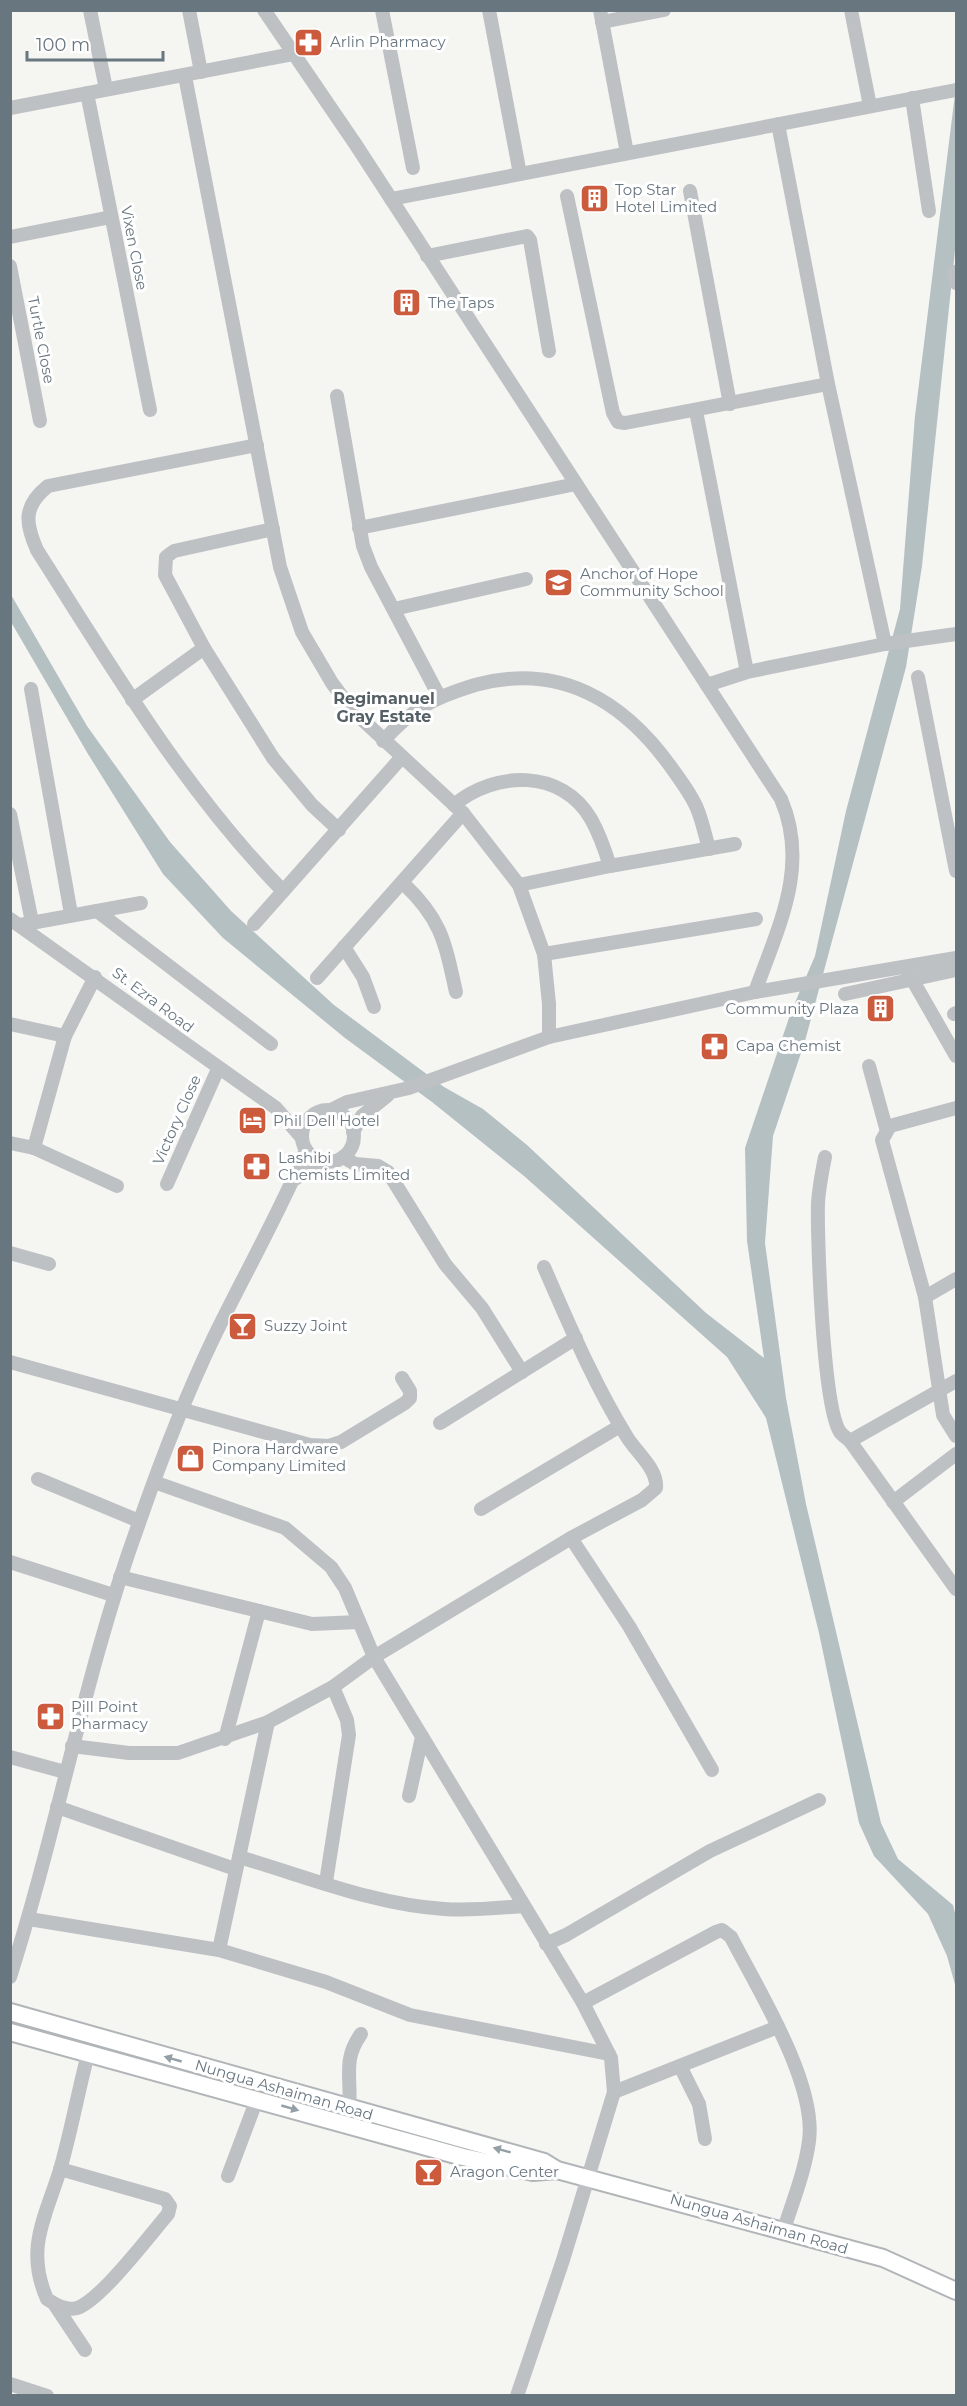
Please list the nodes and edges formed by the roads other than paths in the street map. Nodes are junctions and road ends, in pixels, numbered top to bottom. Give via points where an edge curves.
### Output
1 (90, 10) edge
2 (189, 10) edge
3 (264, 10) edge
4 (382, 10) edge
5 (489, 10) edge
6 (664, 10) edge
7 (851, 10) edge
8 (601, 16) edge
9 (293, 54) junction
10 (201, 72) junction
11 (185, 76) junction
12 (106, 89) junction
13 (956, 90) edge
14 (87, 93) junction
15 (912, 98) junction
16 (870, 106) junction
17 (10, 108) edge
18 (778, 124) junction
19 (627, 153) junction
20 (413, 168) dead end
21 (520, 174) junction
22 (690, 191) dead end
23 (567, 196) dead end
24 (391, 199) junction
25 (929, 211) dead end
26 (111, 217) junction
27 (10, 237) edge
28 (427, 256) junction
29 (10, 266) edge
30 (549, 351) dead end
31 (828, 384) junction
32 (337, 396) dead end
33 (730, 404) junction
34 (150, 410) dead end
35 (696, 411) junction
36 (40, 421) dead end
37 (258, 445) junction
38 (576, 484) junction
39 (359, 528) junction
40 (273, 529) junction
41 (526, 579) dead end
42 (394, 609) junction
43 (957, 633) edge
44 (886, 644) junction
45 (204, 648) junction
46 (747, 672) junction
47 (918, 677) dead end
48 (707, 685) junction
49 (31, 689) dead end
50 (439, 696) junction
51 (132, 700) junction
52 (383, 741) junction
53 (401, 758) junction
54 (459, 809) junction
55 (10, 814) edge
56 (339, 830) junction
57 (735, 844) dead end
58 (709, 849) junction
59 (610, 866) junction
60 (957, 871) edge
61 (404, 884) junction
62 (519, 885) junction
63 (283, 891) junction
64 (141, 903) dead end
65 (97, 911) junction
66 (70, 914) junction
67 (756, 919) dead end
68 (21, 922) edge
69 (254, 924) dead end
70 (344, 947) junction
71 (544, 954) junction
72 (957, 958) edge
73 (957, 970) edge
74 (909, 974) junction
75 (95, 977) junction
76 (317, 978) dead end
77 (456, 992) dead end
78 (755, 992) junction
79 (845, 994) dead end
80 (374, 1007) dead end
81 (10, 1024) edge
82 (65, 1036) junction
83 (549, 1037) junction
84 (271, 1044) dead end
85 (957, 1056) edge
86 (869, 1066) dead end
87 (218, 1069) junction
88 (390, 1094) junction
89 (276, 1108) junction
90 (957, 1108) edge
91 (324, 1111) junction
92 (886, 1128) junction
93 (353, 1132) junction
94 (10, 1143) edge
95 (304, 1144) junction
96 (33, 1148) junction
97 (343, 1157) junction
98 (825, 1157) dead end
99 (325, 1162) junction
100 (293, 1180) junction
101 (167, 1184) dead end
102 (117, 1186) dead end
103 (10, 1253) edge
104 (49, 1264) dead end
105 (544, 1267) dead end
106 (957, 1279) edge
107 (925, 1297) junction
108 (576, 1338) junction
109 (10, 1362) edge
110 (522, 1372) junction
111 (402, 1378) dead end
112 (957, 1381) edge
113 (940, 1390) junction
114 (182, 1408) junction
115 (440, 1423) dead end
116 (620, 1426) junction
117 (957, 1436) edge
118 (850, 1441) junction
119 (957, 1454) edge
120 (38, 1479) dead end
121 (154, 1482) junction
122 (893, 1502) junction
123 (481, 1509) dead end
124 (139, 1521) junction
125 (571, 1538) junction
126 (10, 1562) edge
127 (120, 1577) junction
128 (957, 1589) edge
129 (113, 1595) junction
130 (259, 1611) junction
131 (359, 1622) junction
132 (374, 1657) junction
133 (333, 1688) junction
134 (268, 1722) junction
135 (422, 1737) junction
136 (225, 1739) junction
137 (72, 1746) junction
138 (10, 1757) edge
139 (712, 1770) dead end
140 (65, 1772) junction
141 (409, 1796) dead end
142 (819, 1800) dead end
143 (57, 1807) junction
144 (237, 1863) junction
145 (326, 1882) junction
146 (522, 1906) junction
147 (29, 1919) junction
148 (546, 1944) junction
149 (219, 1950) junction
150 (10, 1977) edge
151 (583, 2003) junction
152 (10, 2012) edge
153 (778, 2027) junction
154 (10, 2032) edge
155 (361, 2034) dead end
156 (88, 2054) junction
157 (609, 2054) junction
158 (680, 2066) junction
159 (614, 2092) junction
160 (256, 2099) junction
161 (350, 2109) junction
162 (705, 2139) dead end
163 (535, 2166) junction
164 (60, 2169) junction
165 (228, 2176) dead end
166 (590, 2177) junction
167 (784, 2229) junction
168 (957, 2291) edge
169 (55, 2305) junction
170 (85, 2350) dead end
171 (10, 2384) edge
172 (47, 2396) edge
173 (517, 2396) edge

1 - 12 street
2 - 10 street
3 - 9 street
4 - 20 street
5 - 21 street
6 - 8 street
7 - 16 street
8 - 19 street
9 - 10 street
9 - 24 street
10 - 11 street
11 - 12 street
11 - 37 street
12 - 14 street
13 - 15 street
14 - 17 street
14 - 26 street, Vixen Close
15 - 16 street
15 - 25 street
16 - 18 street
18 - 19 street
18 - 31 street
19 - 21 street
21 - 24 street
22 - 33 street
23 - 35 street via 615,418 625,423
24 - 28 street
26 - 27 street
26 - 34 street, Vixen Close
28 - 30 street via 527,236
28 - 38 street
29 - 36 street, Turtle Close
31 - 33 street
31 - 44 street
32 - 39 street
33 - 35 street
35 - 46 street
37 - 40 street
37 - 51 street via 48,486 36,496 29,510 28,530 37,550
38 - 39 street
38 - 48 street
39 - 42 street via 371,567
40 - 45 street via 174,551 166,557 165,575
40 - 52 street via 280,567 302,632 339,692
41 - 42 street
42 - 50 street
43 - 44 street
44 - 46 street
45 - 51 street
45 - 56 street via 273,758 312,805
46 - 48 street
47 - 60 street
48 - 78 street via 781,799 793,831 793,870 784,910
49 - 66 street
50 - 52 street via 410,714
50 - 58 street via 482,683 534,677 574,687 608,703 656,746 686,787
51 - 63 street via 247,855
52 - 53 street
53 - 54 street
53 - 56 street
54 - 59 street via 470,792 499,781 540,780 558,788 590,817
54 - 61 street
54 - 62 street
55 - 68 street
56 - 63 street
57 - 58 street
58 - 59 street
59 - 62 street
61 - 70 street
61 - 77 street via 435,917
62 - 71 street
63 - 69 street
64 - 65 street
65 - 66 street
65 - 84 street
66 - 68 street
67 - 71 street
68 - 75 street, St. Ezra Road
70 - 76 street
70 - 80 street via 363,976
71 - 83 street
72 - 74 street
73 - 74 street
74 - 78 street
74 - 79 street
74 - 85 street
75 - 82 street
75 - 87 street, St. Ezra Road
78 - 83 street
81 - 82 street
82 - 96 street
83 - 88 street
86 - 92 street
87 - 89 street, St. Ezra Road
87 - 101 street, Victory Close
88 - 91 street
88 - 93 street via 362,1116
89 - 91 street via 293,1113
89 - 95 street
90 - 92 street
91 - 93 street via 346,1117
91 - 95 street via 305,1122
92 - 107 street via 884,1151
93 - 97 street
94 - 96 street
95 - 99 street via 314,1158
95 - 100 street
96 - 102 street
97 - 99 street
97 - 110 street via 360,1166 378,1166 388,1172 445,1264 482,1308
98 - 118 street via 818,1204 830,1398 840,1432
99 - 100 street
100 - 114 street
103 - 104 street
105 - 108 street
106 - 107 street
107 - 113 street
108 - 110 street
108 - 116 street
109 - 114 street
110 - 115 street
111 - 114 street via 410,1391 405,1403 329,1446 310,1445
112 - 113 street
113 - 117 street via 943,1415
113 - 118 street
114 - 121 street
116 - 123 street
116 - 125 street via 654,1473 656,1488 642,1500
118 - 122 street
119 - 122 street
120 - 124 street
121 - 124 street
121 - 131 street via 285,1528 331,1567
122 - 128 street
124 - 127 street
125 - 132 street
125 - 139 street via 629,1626
126 - 129 street
127 - 129 street
127 - 130 street
129 - 137 street
130 - 131 street via 312,1624
130 - 136 street
131 - 132 street
132 - 133 street
132 - 135 street
133 - 134 street
133 - 145 street via 348,1720 349,1735
134 - 136 street
134 - 144 street
135 - 141 street
135 - 146 street
136 - 137 street via 163,1755
137 - 140 street
138 - 140 street
140 - 143 street
142 - 148 street via 710,1851
143 - 144 street
143 - 147 street
144 - 145 street
144 - 149 street
145 - 146 street via 442,1909
146 - 148 street
147 - 149 street
147 - 150 street
148 - 151 street
149 - 157 street via 316,1978 410,2014
151 - 153 street via 722,1930 731,1936
151 - 157 street
161 -> 152 main road, Nungua Ashaiman Road
153 - 158 street
153 - 167 street via 804,2094 809,2139
154 - 156 main road, Nungua Ashaiman Road
155 - 161 street via 349,2054
156 - 160 main road, Nungua Ashaiman Road
156 - 164 street
157 - 159 street
158 - 159 street
158 - 162 street via 699,2104
159 - 166 street
160 -> 163 main road, Nungua Ashaiman Road via 463,2157
160 - 165 street
163 -> 161 main road, Nungua Ashaiman Road
163 - 166 main road, Nungua Ashaiman Road
164 - 169 street via 40,2228 37,2253 38,2277 47,2299
164 - 169 street via 165,2199 170,2206 168,2214 93,2298 77,2308
166 - 167 main road, Nungua Ashaiman Road
166 - 173 street
167 - 168 main road, Nungua Ashaiman Road via 883,2258
169 - 170 street
171 - 172 street

